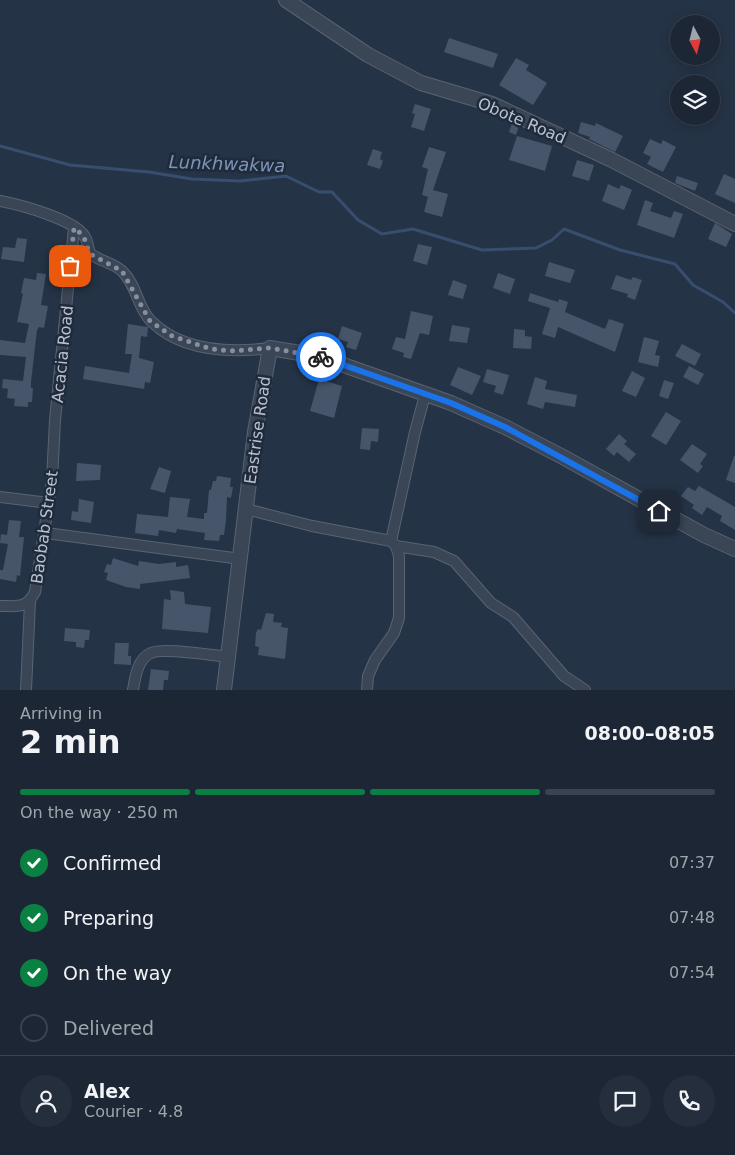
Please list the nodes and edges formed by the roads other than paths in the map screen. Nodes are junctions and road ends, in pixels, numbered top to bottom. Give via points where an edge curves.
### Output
1 (286, 0) edge
2 (0, 201) edge
3 (735, 224) edge
4 (74, 228) junction
5 (270, 348) junction
6 (425, 395) junction
7 (55, 420) joint
8 (0, 497) edge
9 (50, 503) junction
10 (246, 508) junction
11 (46, 533) junction
12 (393, 544) junction
13 (735, 549) edge
14 (241, 559) junction
15 (30, 602) junction
16 (0, 606) edge
17 (230, 657) junction
18 (26, 690) edge
19 (133, 690) edge
20 (224, 690) edge
21 (367, 690) edge
22 (585, 690) edge

1 - 3 street, Obote Road via 368,55 421,83 492,104 612,160
2 - 4 street via 56,218
4 - 5 street via 86,238 92,255 122,271 150,321 172,336 190,344 230,351
4 - 7 street, Acacia Road
5 - 6 street via 318,356
5 - 10 street, Eastrise Road
6 - 12 street
6 - 13 street via 505,427
7 - 9 street, Baobab Street
8 - 9 street
9 - 11 street, Baobab Street
10 - 12 street
10 - 14 street, Eastrise Road
11 - 14 street
11 - 15 street, Baobab Street via 35,592
12 - 21 street via 399,556 399,618 394,633 375,660 368,676
12 - 22 street via 434,552 454,561 491,603 513,617 564,676
14 - 17 street, Eastrise Road
15 - 16 street, Baobab Street via 22,606
15 - 18 street
17 - 19 street via 165,651 151,653 140,662
17 - 20 street, Eastrise Road

